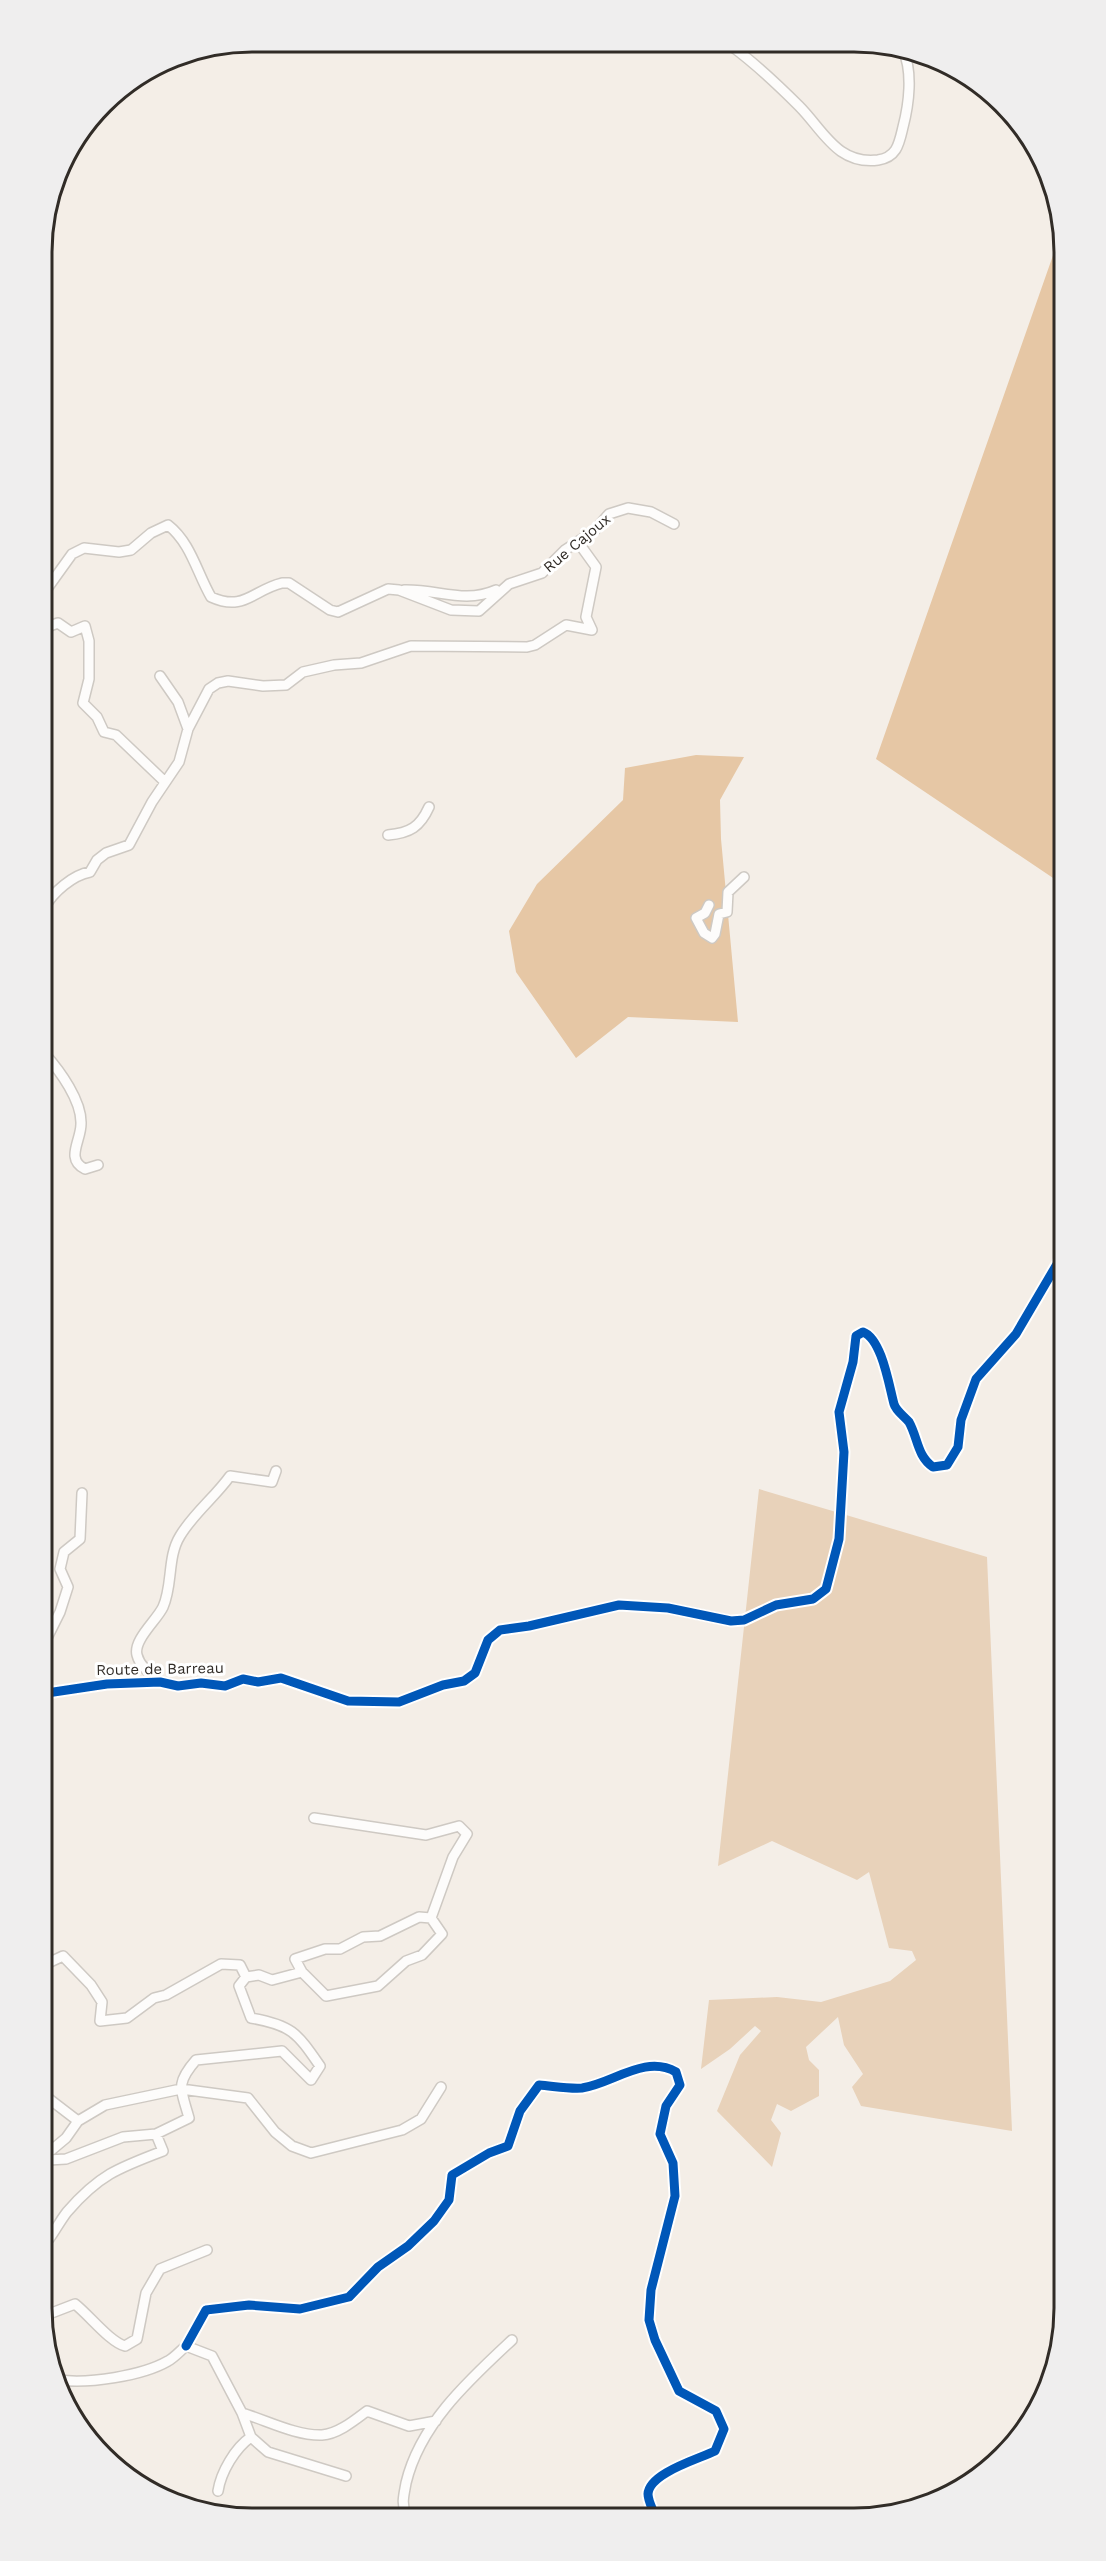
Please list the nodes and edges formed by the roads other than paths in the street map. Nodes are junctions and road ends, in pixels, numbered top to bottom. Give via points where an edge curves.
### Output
1 (739, 52) edge
2 (904, 59) edge
3 (674, 524) dead end
4 (578, 542) junction
5 (53, 581) edge
6 (508, 584) junction
7 (399, 590) junction
8 (53, 625) edge
9 (160, 676) dead end
10 (188, 729) junction
11 (164, 781) junction
12 (429, 807) dead end
13 (388, 835) dead end
14 (744, 878) dead end
15 (53, 897) edge
16 (709, 905) dead end
17 (53, 1066) edge
18 (98, 1165) dead end
19 (1054, 1270) edge
20 (276, 1471) dead end
21 (82, 1493) dead end
22 (52, 1627) edge
23 (160, 1682) junction
24 (52, 1692) edge
25 (315, 1818) dead end
26 (431, 1918) junction
27 (52, 1961) edge
28 (302, 1972) junction
29 (246, 1977) junction
30 (441, 2087) dead end
31 (181, 2090) junction
32 (52, 2101) edge
33 (78, 2121) junction
34 (156, 2134) junction
35 (52, 2150) edge
36 (52, 2160) edge
37 (52, 2234) edge
38 (207, 2250) dead end
39 (52, 2313) edge
40 (512, 2340) dead end
41 (186, 2346) junction
42 (67, 2381) edge
43 (242, 2413) junction
44 (435, 2421) junction
45 (251, 2437) junction
46 (346, 2476) dead end
47 (218, 2491) dead end
48 (403, 2508) edge
49 (652, 2508) edge

1 - 2 street via 801,108 822,136 848,156 860,160 887,158 896,152 908,93
3 - 4 street, Rue Cajoux via 651,512 628,508 609,514
4 - 6 street, Rue Cajoux via 542,573
4 - 10 street via 596,567 586,617 592,630 566,625 527,647 411,646 361,663 334,664 303,672 286,685 228,681 209,689
5 - 7 street via 72,554 84,548 131,550 168,525 184,543 211,597 225,604 241,602 289,583 338,612 388,589
6 - 7 street via 475,598
6 - 7 street, Rue Cajoux via 479,611 467,612 432,604
8 - 11 street via 58,623 71,632 85,626 89,679 83,703 97,717 104,732 116,735
9 - 10 street via 178,702
10 - 11 street via 179,762
11 - 15 street via 129,845 97,860 90,872 80,873
12 - 13 street via 419,825
14 - 16 street via 728,892 727,912 716,919 712,938 704,933 696,918
17 - 18 street via 79,1109 82,1122 74,1157 77,1165 85,1169
19 - 23 street, Route de Barreau via 1016,1334 976,1379 961,1420 958,1447 947,1465 933,1467 926,1462 909,1423 894,1407 890,1377 873,1340 863,1332 856,1335 839,1412 844,1452 839,1539 830,1580 822,1594 813,1599 776,1605 744,1620 618,1605 500,1630 488,1640 475,1672 464,1681 399,1702 348,1701 281,1678 258,1682 243,1679 225,1686
20 - 23 street via 272,1482 231,1476 179,1537 163,1606 137,1646 137,1655 146,1671
21 - 22 street via 80,1539 64,1552 60,1569 68,1587
23 - 24 street, Route de Barreau via 99,1684
25 - 26 street via 426,1835 459,1826 467,1834 453,1857
26 - 28 street via 419,1917 380,1936 363,1937 340,1949 325,1949 295,1959
26 - 28 street via 442,1934 422,1955 406,1961 378,1986 326,1996
27 - 29 street via 63,1956 91,1985 102,2002 100,2021 127,2018 154,1998 220,1964 240,1965
28 - 29 street via 272,1980 259,1975
29 - 31 street via 239,1986 251,2018 274,2022 298,2034 320,2066 311,2080 282,2051 196,2060 183,2075
30 - 31 street via 421,2119 402,2130 311,2153 292,2146 274,2132 248,2098
31 - 33 street via 105,2105
31 - 34 street via 189,2118
32 - 33 street
33 - 35 street
34 - 36 street via 123,2138 66,2159
34 - 37 street via 163,2151 102,2177 65,2214
38 - 39 street via 160,2269 146,2293 137,2339 125,2346 115,2343 75,2304
40 - 44 street via 469,2380
41 - 42 street via 168,2361 137,2372 80,2383
41 - 43 street via 212,2356
41 - 49 street via 206,2310 249,2306 300,2309 349,2297 378,2267 434,2221 449,2200 452,2175 508,2146 520,2111 539,2085 582,2088 648,2066 668,2067 676,2072 680,2085 666,2106 660,2134 673,2163 675,2196 651,2290 649,2320 679,2391 716,2411 724,2429 715,2451 679,2465 651,2486 648,2495
43 - 44 street via 324,2435 368,2411 409,2426
43 - 45 street
44 - 48 street via 412,2460
45 - 46 street via 268,2452
45 - 47 street via 237,2450

